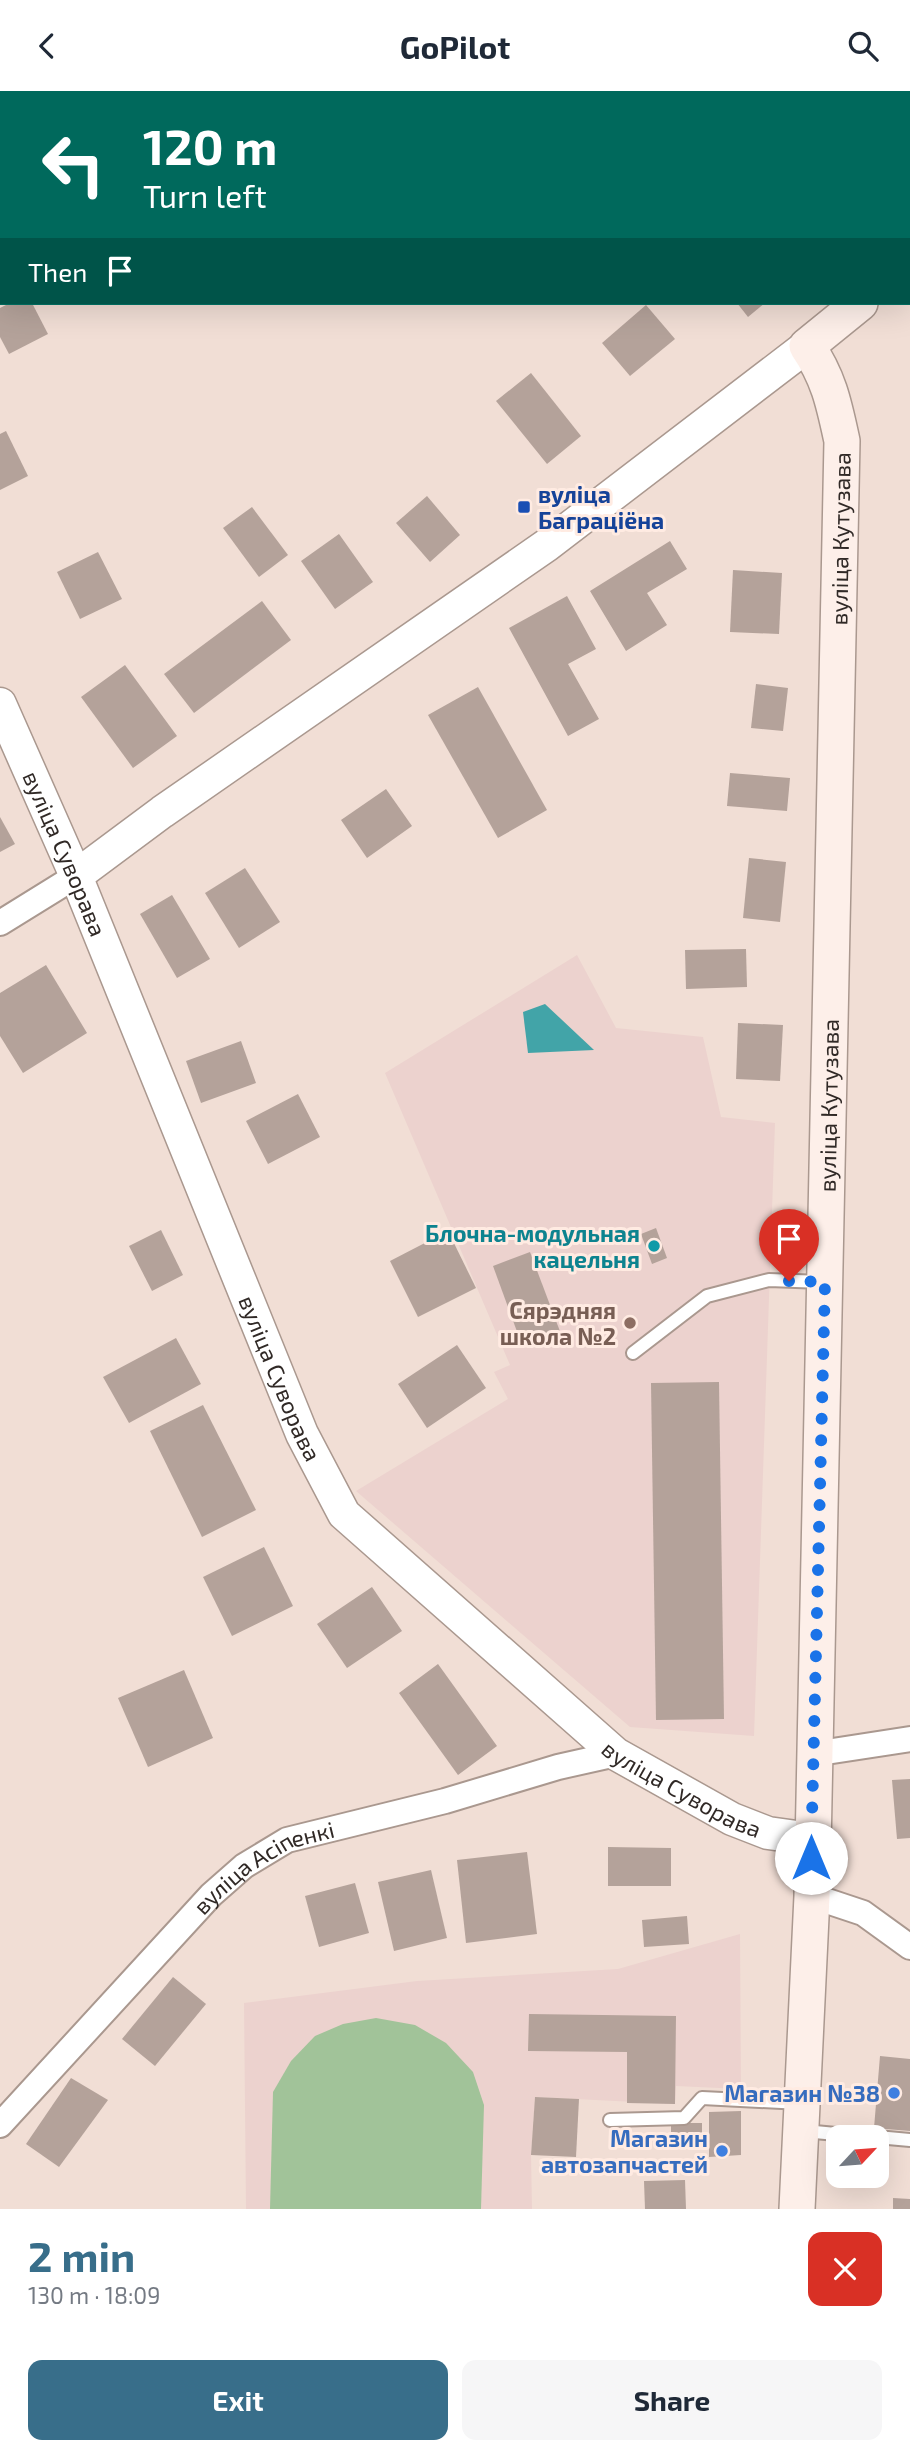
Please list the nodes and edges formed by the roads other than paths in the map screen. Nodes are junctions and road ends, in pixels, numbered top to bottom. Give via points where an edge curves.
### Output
1 (858, 305) edge
2 (807, 346) junction
3 (0, 704) edge
4 (76, 876) junction
5 (0, 923) edge
6 (825, 1282) junction
7 (633, 1353) dead end
8 (910, 1739) edge
9 (616, 1753) junction
10 (813, 1754) junction
11 (811, 1839) junction
12 (812, 1896) junction
13 (910, 1948) edge
14 (801, 2117) junction
15 (610, 2120) dead end
16 (0, 2125) edge
17 (828, 2125) edge
18 (889, 2138) edge
19 (910, 2140) edge
20 (797, 2209) edge

1 - 2 main road
2 - 4 street via 547,545
2 - 6 main road, вуліца Кутузава via 832,394 842,442
3 - 4 street, вуліца Суворава
4 - 5 street
4 - 9 street, вуліца Суворава via 302,1434 344,1514
6 - 7 lane via 769,1280 707,1296
6 - 10 main road, вуліца Кутузава
8 - 10 street
9 - 11 street, вуліца Суворава via 733,1819 768,1833
9 - 16 street, вуліца Асіпенкі via 287,1840 211,1895
10 - 11 main road, вуліца Кутузава
11 - 12 main road, вуліца Кутузава
12 - 13 street via 863,1913
12 - 14 main road, вуліца Кутузава
14 - 15 lane via 702,2098 684,2118
14 - 17 lane
14 - 20 main road, вуліца Кутузава
18 - 19 lane

